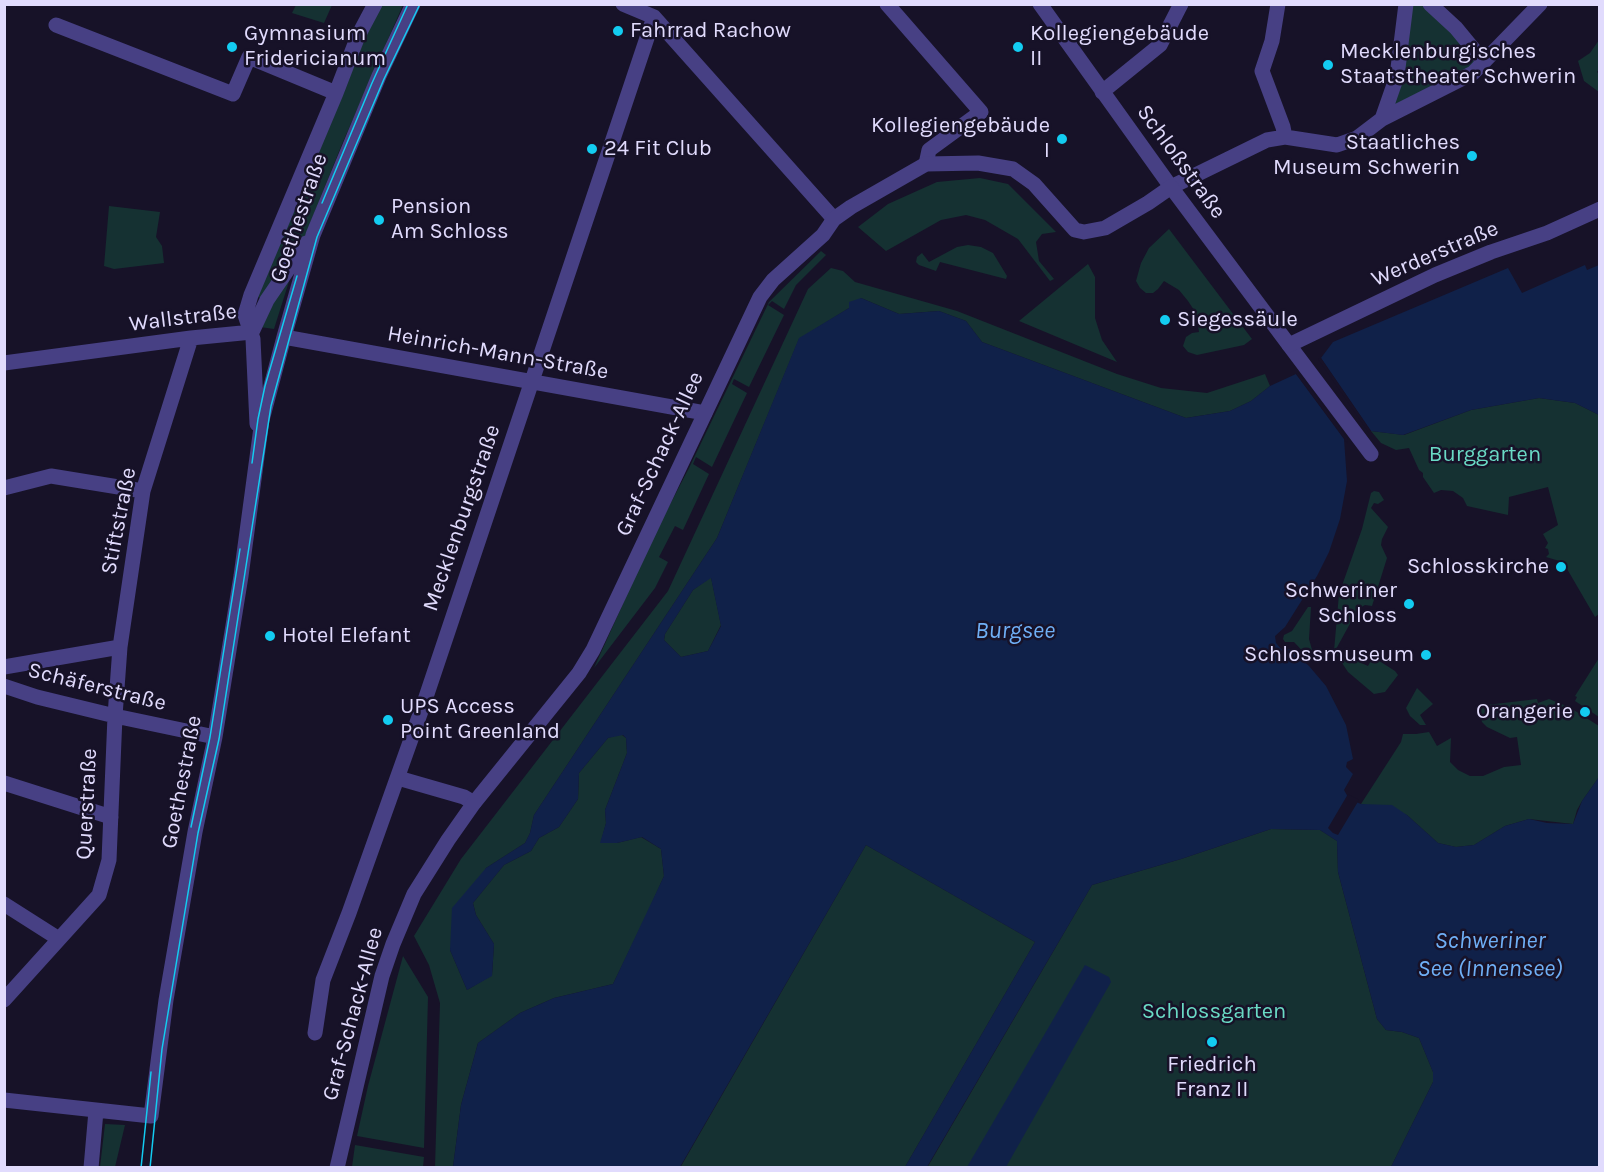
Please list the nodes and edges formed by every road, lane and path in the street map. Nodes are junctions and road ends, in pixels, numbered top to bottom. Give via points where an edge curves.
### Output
1 (375, 4) edge
2 (413, 4) edge
3 (623, 4) edge
4 (887, 4) edge
5 (1040, 4) edge
6 (1181, 4) edge
7 (1278, 4) edge
8 (1406, 4) edge
9 (1540, 4) edge
10 (1442, 8) edge
11 (654, 17) junction
12 (56, 25) dead end
13 (1484, 62) junction
14 (1102, 92) junction
15 (336, 93) junction
16 (1382, 119) junction
17 (1284, 137) junction
18 (926, 164) junction
19 (1171, 187) junction
20 (1599, 209) edge
21 (834, 219) junction
22 (313, 235) junction
23 (252, 332) junction
24 (284, 337) junction
25 (191, 338) junction
26 (1289, 345) junction
27 (4, 363) edge
28 (532, 380) junction
29 (705, 413) junction
30 (1371, 454) dead end
31 (258, 457) junction
32 (4, 488) edge
33 (144, 491) junction
34 (120, 647) junction
35 (4, 667) edge
36 (4, 686) edge
37 (115, 717) junction
38 (215, 737) junction
39 (398, 778) junction
40 (4, 783) edge
41 (474, 803) junction
42 (111, 817) junction
43 (4, 904) edge
44 (59, 939) junction
45 (4, 1000) edge
46 (315, 1034) dead end
47 (4, 1101) edge
48 (96, 1111) junction
49 (91, 1167) edge
50 (338, 1167) edge

1 - 15 street, Goethestraße
2 - 22 street, Goethestraße
3 - 11 street
4 - 18 street, Graf-Schack-Allee via 981,112 929,150
5 - 14 street, Schloßstraße
6 - 14 street via 1160,45
7 - 17 street via 1262,71
8 - 16 street via 1397,76
9 - 13 street
10 - 13 street
11 - 21 street
11 - 28 street, Mecklenburgstraße
12 - 15 street via 233,94 249,57
13 - 16 street via 1473,73
14 - 19 street, Schloßstraße
15 - 23 street, Goethestraße via 251,295 245,315
16 - 17 street via 1358,138 1337,145
17 - 19 street via 1267,140
18 - 19 street, Graf-Schack-Allee via 978,163 1013,169 1034,184 1075,230 1084,232 1105,228
18 - 21 street, Graf-Schack-Allee
19 - 26 street, Schloßstraße
20 - 26 street, Werderstraße via 1435,275
21 - 29 street, Graf-Schack-Allee via 823,235 760,297
22 - 23 street, Wallstraße via 267,300
22 - 24 street, Goethestraße
23 - 25 street, Wallstraße
23 - 31 street, Goethestraße
24 - 28 street, Heinrich-Mann-Straße
24 - 31 street, Goethestraße via 262,420
25 - 27 street, Wallstraße
25 - 33 street, Stiftstraße
26 - 30 street, Schloßstraße
28 - 29 street, Heinrich-Mann-Straße
28 - 39 street, Mecklenburgstraße
29 - 41 street, Graf-Schack-Allee via 593,650 579,673
31 - 38 street, Goethestraße
32 - 33 street via 51,476
33 - 34 street, Stiftstraße
34 - 35 street, Schäferstraße
34 - 37 street, Stiftstraße
36 - 37 street, Schäferstraße
37 - 38 street, Schäferstraße
37 - 42 street, Querstraße
38 - 48 street, Goethestraße via 167,991 151,1116
39 - 41 street
39 - 46 street, Mecklenburgstraße via 323,980
40 - 42 street
41 - 50 street, Graf-Schack-Allee via 414,894 393,944 371,1019
42 - 44 street, Querstraße via 109,860 99,895
43 - 44 street
44 - 45 street, Querstraße
47 - 48 street
48 - 49 street

